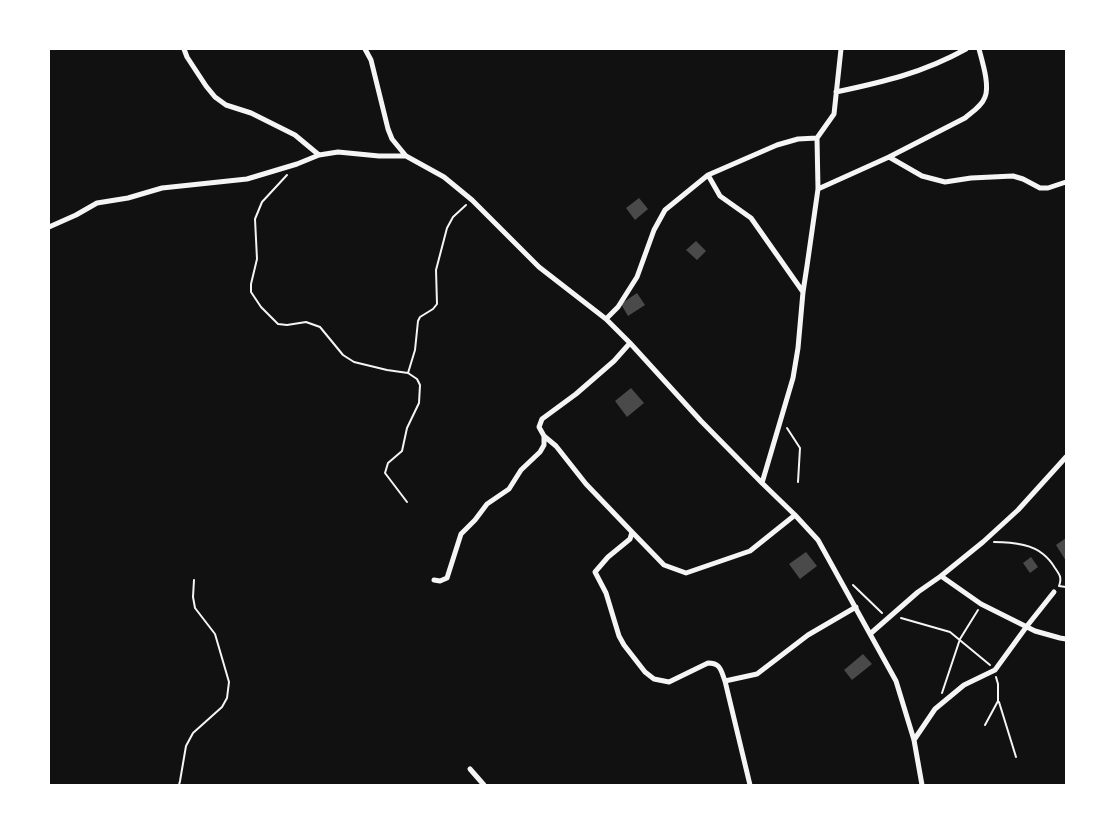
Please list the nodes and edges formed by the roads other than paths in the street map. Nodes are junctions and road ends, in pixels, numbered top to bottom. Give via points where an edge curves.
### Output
1 (184, 49) edge
2 (365, 49) edge
3 (841, 49) edge
4 (966, 49) edge
5 (979, 49) edge
6 (836, 92) junction
7 (816, 138) junction
8 (319, 155) junction
9 (406, 156) junction
10 (889, 157) junction
11 (708, 175) junction
12 (1066, 182) edge
13 (818, 190) junction
14 (49, 227) edge
15 (802, 292) junction
16 (606, 319) junction
17 (630, 343) junction
18 (544, 436) junction
19 (1066, 457) edge
20 (762, 483) junction
21 (795, 514) junction
22 (632, 532) junction
23 (941, 576) junction
24 (434, 580) dead end
25 (1054, 592) dead end
26 (856, 607) junction
27 (1027, 626) junction
28 (870, 634) junction
29 (1066, 639) edge
30 (725, 682) junction
31 (914, 740) junction
32 (470, 769) dead end
33 (484, 785) edge
34 (750, 785) edge
35 (922, 785) edge

1 - 8 street via 215,97 226,105 251,113 295,135
2 - 9 street via 371,60 388,129
3 - 6 street
4 - 6 street via 914,73
5 - 10 street via 986,84 985,97 976,109 965,118
6 - 7 street via 834,114
7 - 11 street via 777,145
7 - 13 street
8 - 9 street via 338,152
8 - 14 street via 247,179 162,188 97,203
9 - 16 street via 444,177 472,200 538,267
10 - 12 street via 922,176 945,182 1013,176 1024,178 1040,188
10 - 13 street
11 - 15 street via 720,196 750,218
11 - 16 street via 665,210 637,277 618,307
13 - 15 street
15 - 20 street via 793,378
16 - 17 street
17 - 18 street via 576,394 542,419 539,427
17 - 20 street via 700,421
18 - 22 street
18 - 24 street via 544,446 521,470 509,489 487,504 461,534 447,578
19 - 23 street via 1018,510
20 - 21 street
21 - 22 street via 750,551 686,573 664,565
21 - 26 street via 818,540
22 - 30 street via 630,539 595,572 606,592 624,645 654,679 669,682 714,663 720,667
23 - 27 street via 981,604
23 - 28 street
25 - 27 street
26 - 28 street
26 - 30 street via 808,635 757,674
27 - 29 street
27 - 31 street via 995,670 964,685 935,709
28 - 31 street via 896,681
30 - 34 street
31 - 35 street
32 - 33 street

